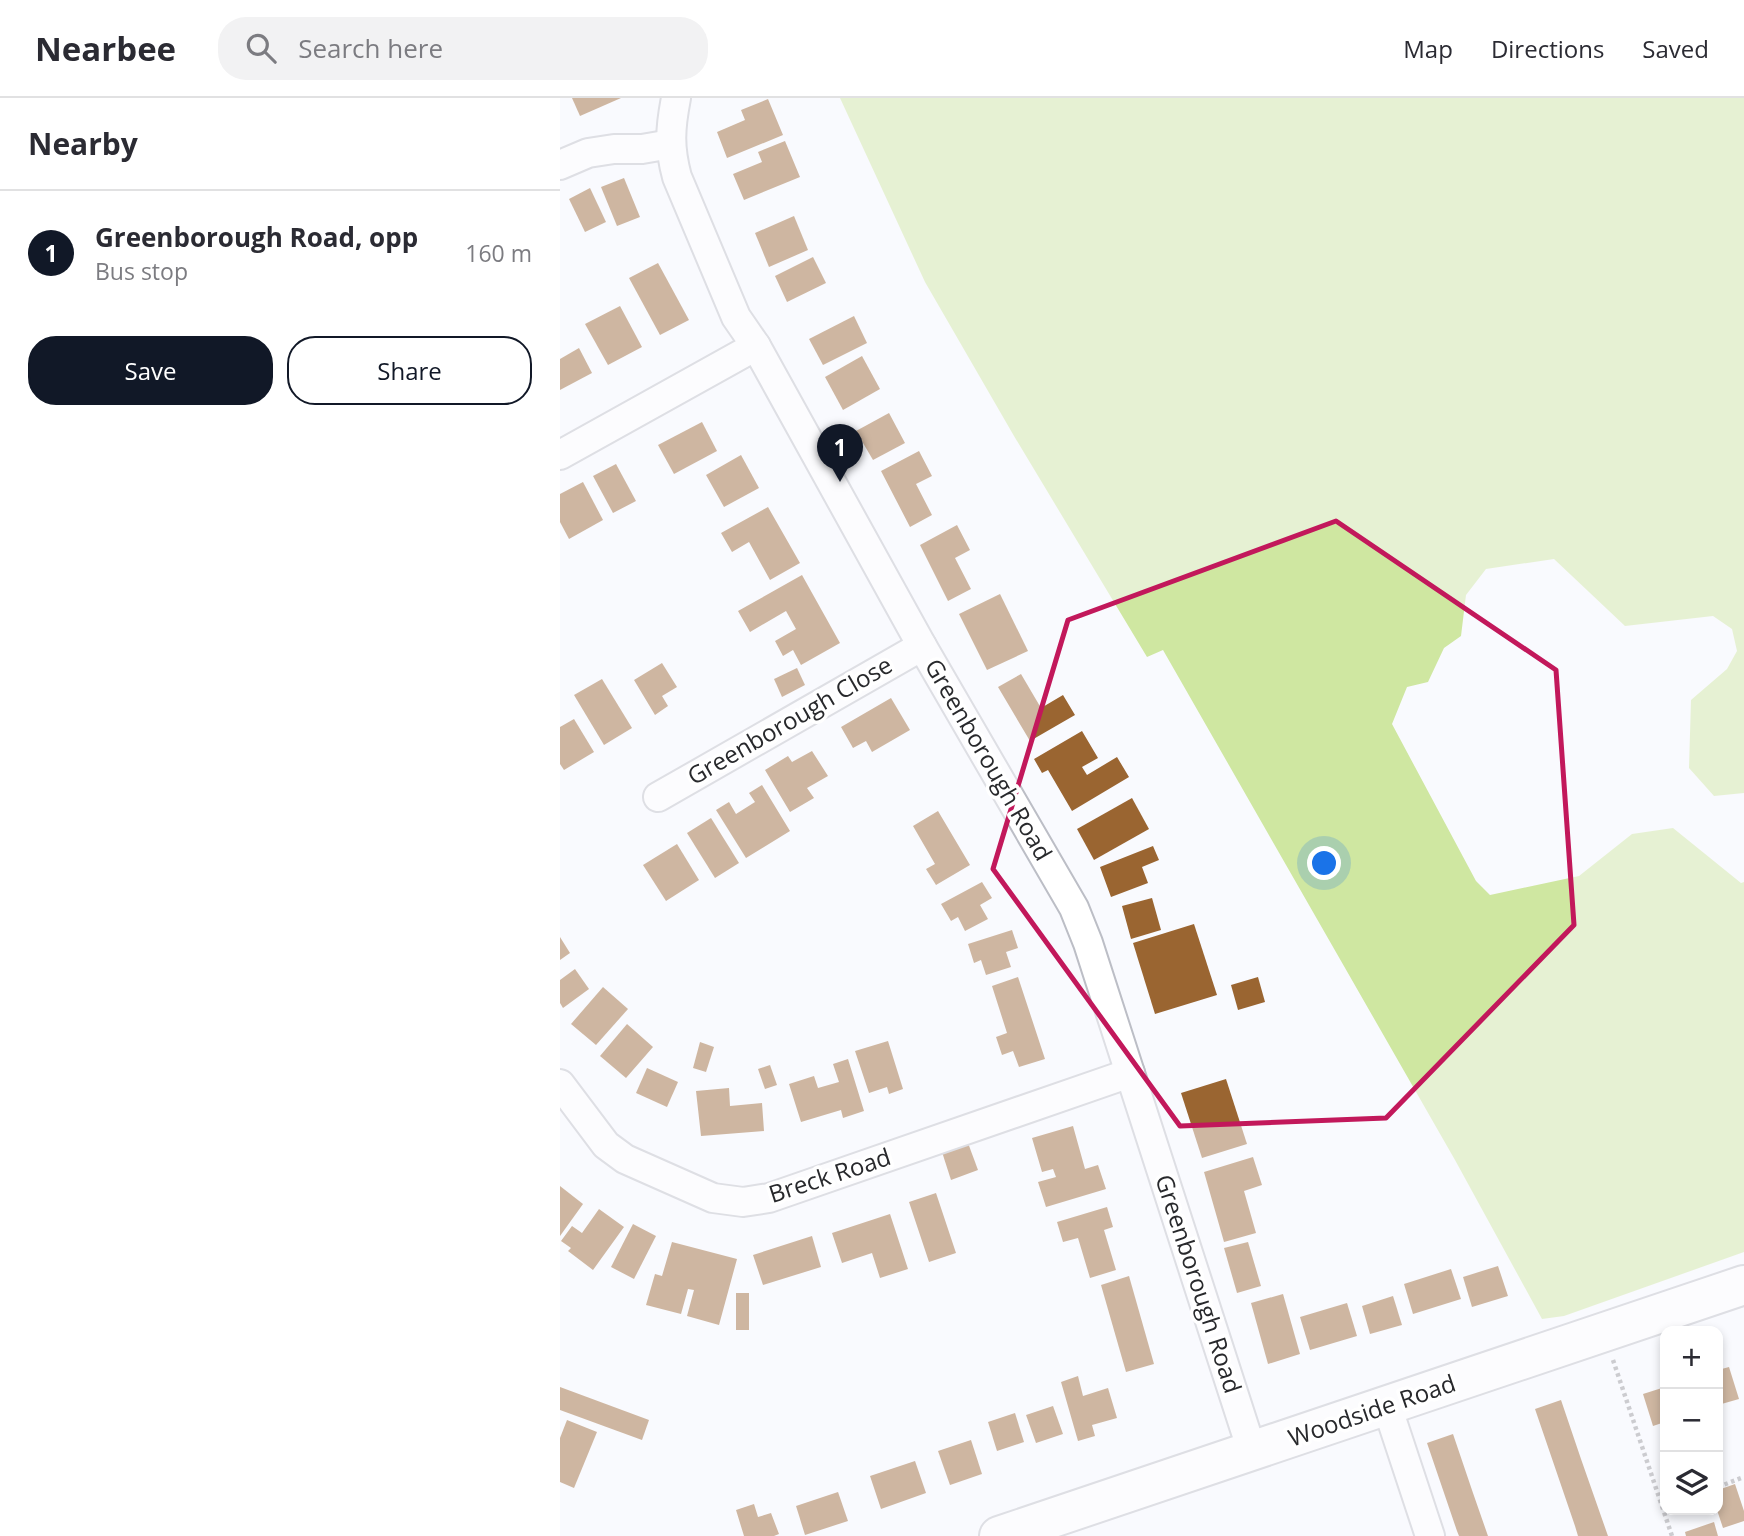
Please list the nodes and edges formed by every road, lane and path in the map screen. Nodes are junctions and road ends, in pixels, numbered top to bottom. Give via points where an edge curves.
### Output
1 (676, 98) edge
2 (671, 144) junction
3 (560, 165) edge
4 (756, 346) junction
5 (560, 455) edge
6 (922, 646) junction
7 (658, 797) dead end
8 (1130, 1073) junction
9 (560, 1084) edge
10 (1744, 1285) edge
11 (1612, 1359) dead end
12 (1387, 1406) junction
13 (1252, 1451) junction
14 (1744, 1477) edge
15 (1723, 1485) edge
16 (1660, 1496) edge
17 (1666, 1515) edge
18 (999, 1536) edge
19 (1430, 1536) edge
20 (1672, 1536) edge

1 - 2 street, Greenborough Road
2 - 3 street via 588,153
2 - 4 street, Greenborough Road via 677,177 737,317
4 - 5 street
4 - 6 street, Greenborough Road
6 - 7 street, Greenborough Close
6 - 8 street, Greenborough Road via 1074,908
8 - 9 street, Breck Road via 769,1198 743,1202 713,1198 625,1158 606,1145
8 - 13 street, Greenborough Road
10 - 12 street, Woodside Road
11 - 16 path
12 - 13 street, Woodside Road
12 - 19 street
13 - 18 street, Woodside Road
14 - 15 path
17 - 20 path

